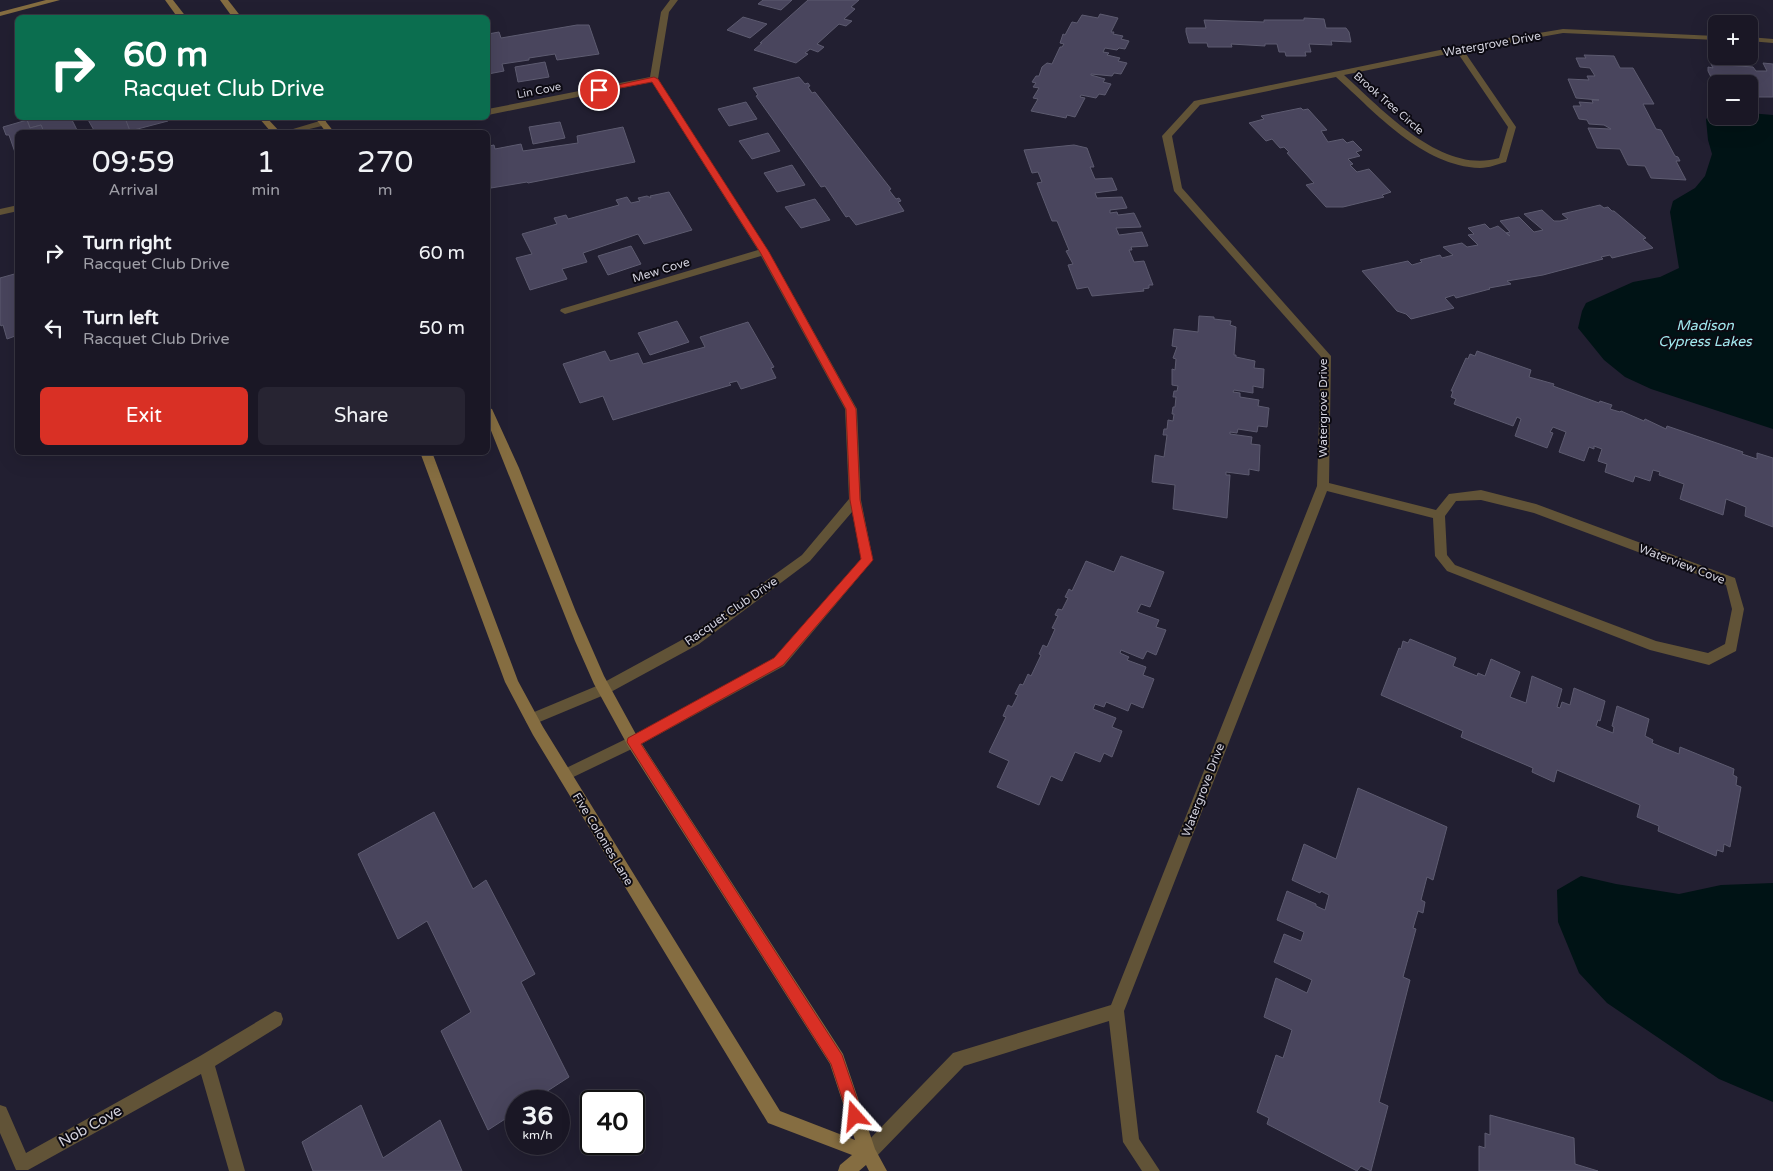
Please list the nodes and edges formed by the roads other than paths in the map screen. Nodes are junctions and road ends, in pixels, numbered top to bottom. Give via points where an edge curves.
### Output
1 (56, 0) edge
2 (169, 0) edge
3 (224, 0) edge
4 (674, 0) edge
5 (0, 14) edge
6 (181, 15) edge
7 (236, 15) edge
8 (1708, 38) edge
9 (1758, 40) edge
10 (1773, 40) edge
11 (1459, 49) junction
12 (1339, 74) junction
13 (654, 79) junction
14 (490, 112) edge
15 (265, 120) edge
16 (321, 120) edge
17 (273, 130) edge
18 (294, 130) edge
19 (15, 209) edge
20 (0, 212) edge
21 (764, 252) junction
22 (565, 311) dead end
23 (490, 416) edge
24 (427, 455) edge
25 (1323, 486) junction
26 (855, 500) junction
27 (1439, 515) junction
28 (604, 689) junction
29 (532, 719) junction
30 (633, 742) junction
31 (564, 776) junction
32 (1116, 1011) junction
33 (276, 1019) dead end
34 (206, 1062) junction
35 (0, 1113) edge
36 (868, 1153) junction
37 (237, 1171) edge
38 (846, 1171) edge
39 (879, 1171) edge
40 (1152, 1171) edge

1 - 5 street
2 - 6 street
3 - 7 street
4 - 13 street via 665,12
8 - 11 street, Watergrove Drive via 1564,31
9 - 10 street
11 - 12 street, Watergrove Drive
11 - 12 street, Brook Tree Circle via 1512,128 1503,160 1480,165 1444,158 1418,143
12 - 25 street, Watergrove Drive via 1197,103 1167,136 1177,189 1326,356
13 - 14 street, Lin Cove
13 - 21 street
15 - 17 street
16 - 18 street
19 - 20 street
21 - 22 street, Mew Cove
21 - 26 street via 851,409
23 - 28 street via 581,642
24 - 29 street, Five Colonies Lane via 512,682
25 - 27 street
25 - 32 street, Watergrove Drive
26 - 28 street, Racquet Club Drive via 806,558 694,640
26 - 30 street via 867,560 779,662
27 - 27 street, Waterview Cove via 1453,497 1481,495 1536,509 1731,582 1738,609 1731,647 1709,659 1654,646 1451,568 1441,556
28 - 29 street, Racquet Club Drive
28 - 30 street
29 - 31 street, Five Colonies Lane
30 - 31 street
30 - 36 street via 837,1060
31 - 36 street, Five Colonies Lane via 774,1117
32 - 36 street via 959,1058
32 - 40 street, Watergrove Drive via 1130,1142
33 - 34 street, Nob Cove
34 - 35 street, Nob Cove via 22,1164
34 - 37 street
36 - 38 street
36 - 39 street

